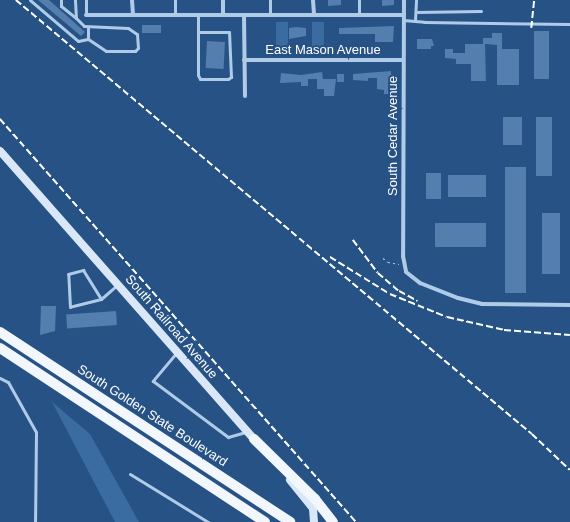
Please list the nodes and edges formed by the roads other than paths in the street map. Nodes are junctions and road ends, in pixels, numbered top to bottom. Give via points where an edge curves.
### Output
1 (30, 0) edge
2 (61, 0) edge
3 (75, 0) edge
4 (86, 0) edge
5 (132, 0) edge
6 (175, 0) edge
7 (223, 0) edge
8 (270, 0) edge
9 (314, 0) edge
10 (359, 0) edge
11 (404, 0) edge
12 (416, 0) edge
13 (416, 12) junction
14 (481, 12) dead end
15 (86, 15) joint
16 (132, 15) junction
17 (175, 15) junction
18 (198, 15) junction
19 (223, 15) junction
20 (244, 15) junction
21 (270, 15) junction
22 (314, 15) junction
23 (359, 15) junction
24 (403, 17) junction
25 (76, 18) junction
26 (415, 20) junction
27 (570, 24) edge
28 (88, 28) junction
29 (198, 32) junction
30 (88, 39) junction
31 (244, 60) junction
32 (402, 60) junction
33 (245, 96) dead end
34 (0, 151) edge
35 (118, 284) junction
36 (101, 299) junction
37 (570, 305) edge
38 (0, 332) edge
39 (0, 348) edge
40 (177, 352) junction
41 (0, 377) edge
42 (251, 435) junction
43 (130, 474) dead end
44 (35, 522) edge
45 (208, 522) edge
46 (265, 522) edge
47 (290, 522) edge
48 (314, 522) edge
49 (333, 522) edge

1 - 30 lane via 78,41
2 - 25 lane via 61,6
3 - 25 lane
4 - 15 lane
5 - 16 street
6 - 17 lane
7 - 19 street
8 - 21 lane
9 - 22 street
10 - 23 lane
11 - 24 street, South Cedar Avenue
12 - 13 lane
13 - 14 lane
13 - 26 lane
15 - 16 street
16 - 17 street
17 - 18 street
18 - 19 street
18 - 29 lane
19 - 20 street
20 - 21 street
20 - 31 street
21 - 22 street
22 - 23 street
23 - 24 street
24 - 26 lane
24 - 32 street, South Cedar Avenue
25 - 28 lane
26 - 27 lane
28 - 30 lane
28 - 30 lane via 128,28 137,34 138,48 135,51 106,51
29 - 29 lane via 200,79 231,77 229,32
31 - 32 street, East Mason Avenue
31 - 33 street
32 - 37 street, South Cedar Avenue via 406,272 420,283 458,298 482,304
34 - 35 street, South Railroad Avenue
35 - 36 lane
35 - 40 street, South Railroad Avenue
36 - 36 lane via 83,270 68,274 70,306
38 - 47 main road, South Golden State Boulevard
39 - 46 main road, South Golden State Boulevard
40 - 42 street, South Railroad Avenue
40 - 42 lane via 153,381 228,437
41 - 44 lane via 8,382 36,432
42 - 48 street, South Railroad Avenue via 311,504 315,513
42 - 49 main road via 315,499
43 - 45 lane

